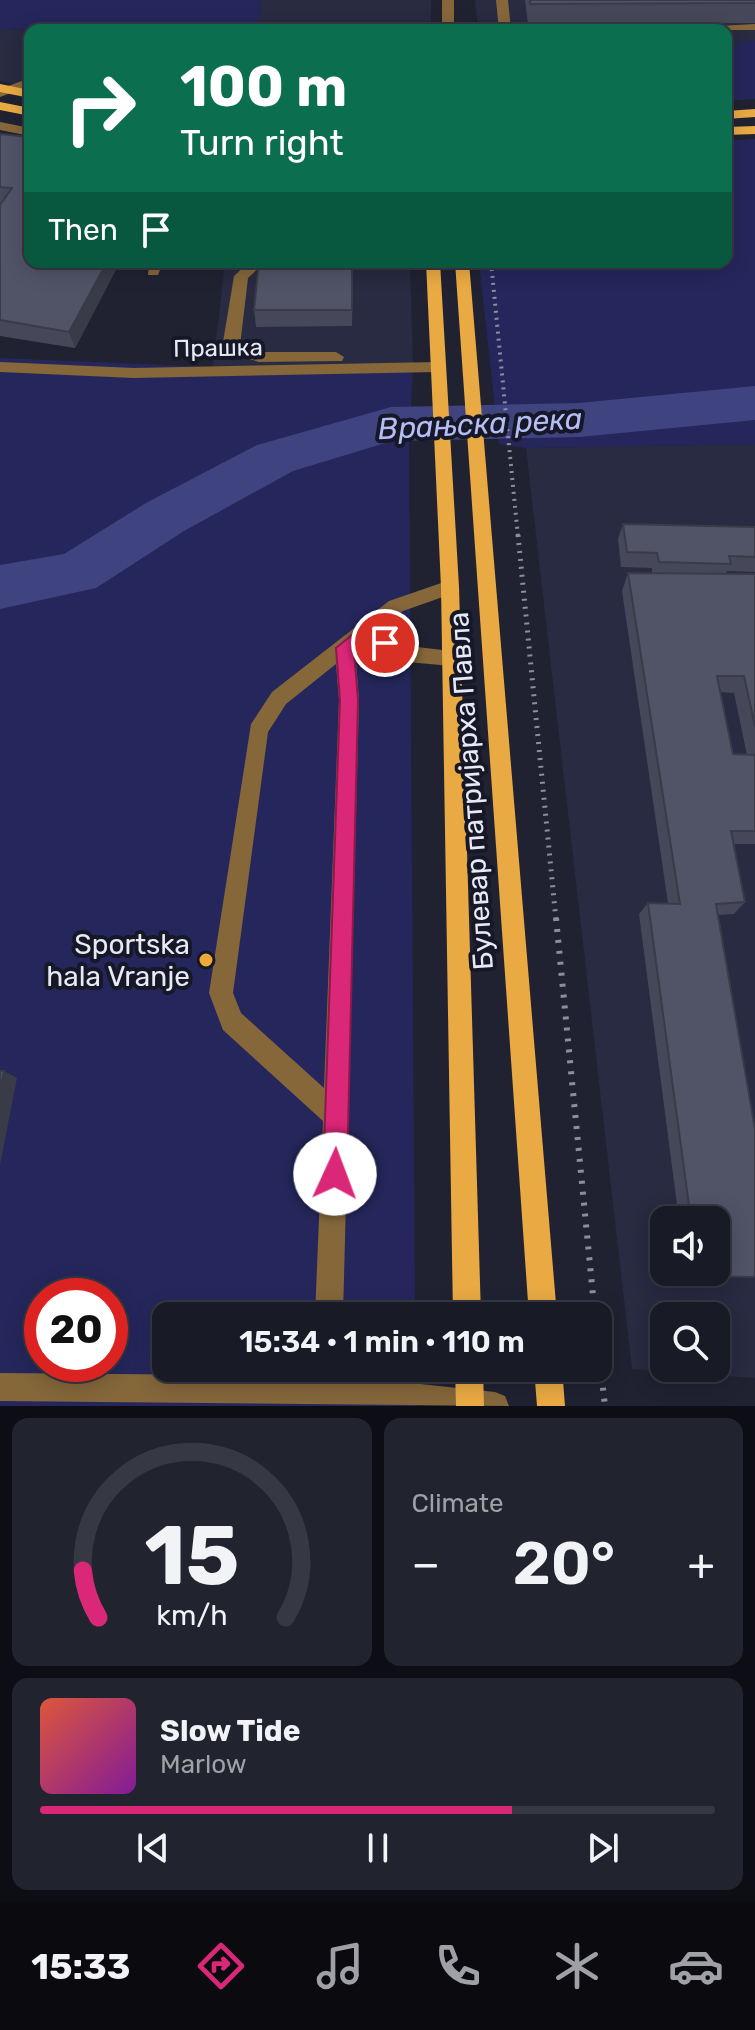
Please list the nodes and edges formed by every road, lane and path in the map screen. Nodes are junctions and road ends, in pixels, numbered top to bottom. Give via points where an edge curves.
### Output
1 (448, 0) edge
2 (502, 0) edge
3 (448, 24) edge
4 (504, 24) edge
5 (755, 27) edge
6 (732, 28) edge
7 (24, 84) edge
8 (1, 90) edge
9 (24, 93) edge
10 (0, 106) edge
11 (24, 111) edge
12 (755, 113) edge
13 (732, 115) edge
14 (0, 126) edge
15 (755, 130) edge
16 (24, 131) edge
17 (732, 131) edge
18 (251, 268) edge
19 (433, 268) edge
20 (462, 268) edge
21 (492, 268) edge
22 (368, 357) dead end
23 (273, 364) junction
24 (0, 367) edge
25 (438, 373) junction
26 (450, 587) junction
27 (354, 640) junction
28 (452, 658) junction
29 (337, 1117) junction
30 (330, 1302) edge
31 (467, 1302) edge
32 (542, 1302) edge
33 (594, 1302) edge
34 (213, 1382) edge
35 (357, 1382) edge
36 (472, 1382) edge
37 (549, 1382) edge
38 (602, 1382) edge
39 (0, 1387) edge
40 (478, 1405) edge
41 (551, 1406) edge
42 (605, 1406) edge

1 - 3 street
2 - 4 street
5 - 6 street
7 - 8 street
8 - 9 main road
10 - 11 main road
12 - 13 main road
14 - 16 street
15 - 17 main road
18 - 23 street via 241,276 231,342 244,355
19 - 25 main road, Булевар патријарха Павла
20 - 32 main road, Булевар патријарха Павла
21 - 33 path
22 - 23 street
23 - 24 street, Прашка via 134,373
23 - 25 street, Прашка
25 - 26 main road, Булевар патријарха Павла
26 - 27 street via 396,606
26 - 28 main road, Булевар патријарха Павла
27 - 28 street via 407,654
27 - 29 street
27 - 29 street via 279,698 258,730 221,993 232,1021
28 - 31 main road, Булевар патријарха Павла
29 - 30 street
34 - 39 street
35 - 40 street
36 - 40 main road
37 - 41 main road
38 - 42 path

